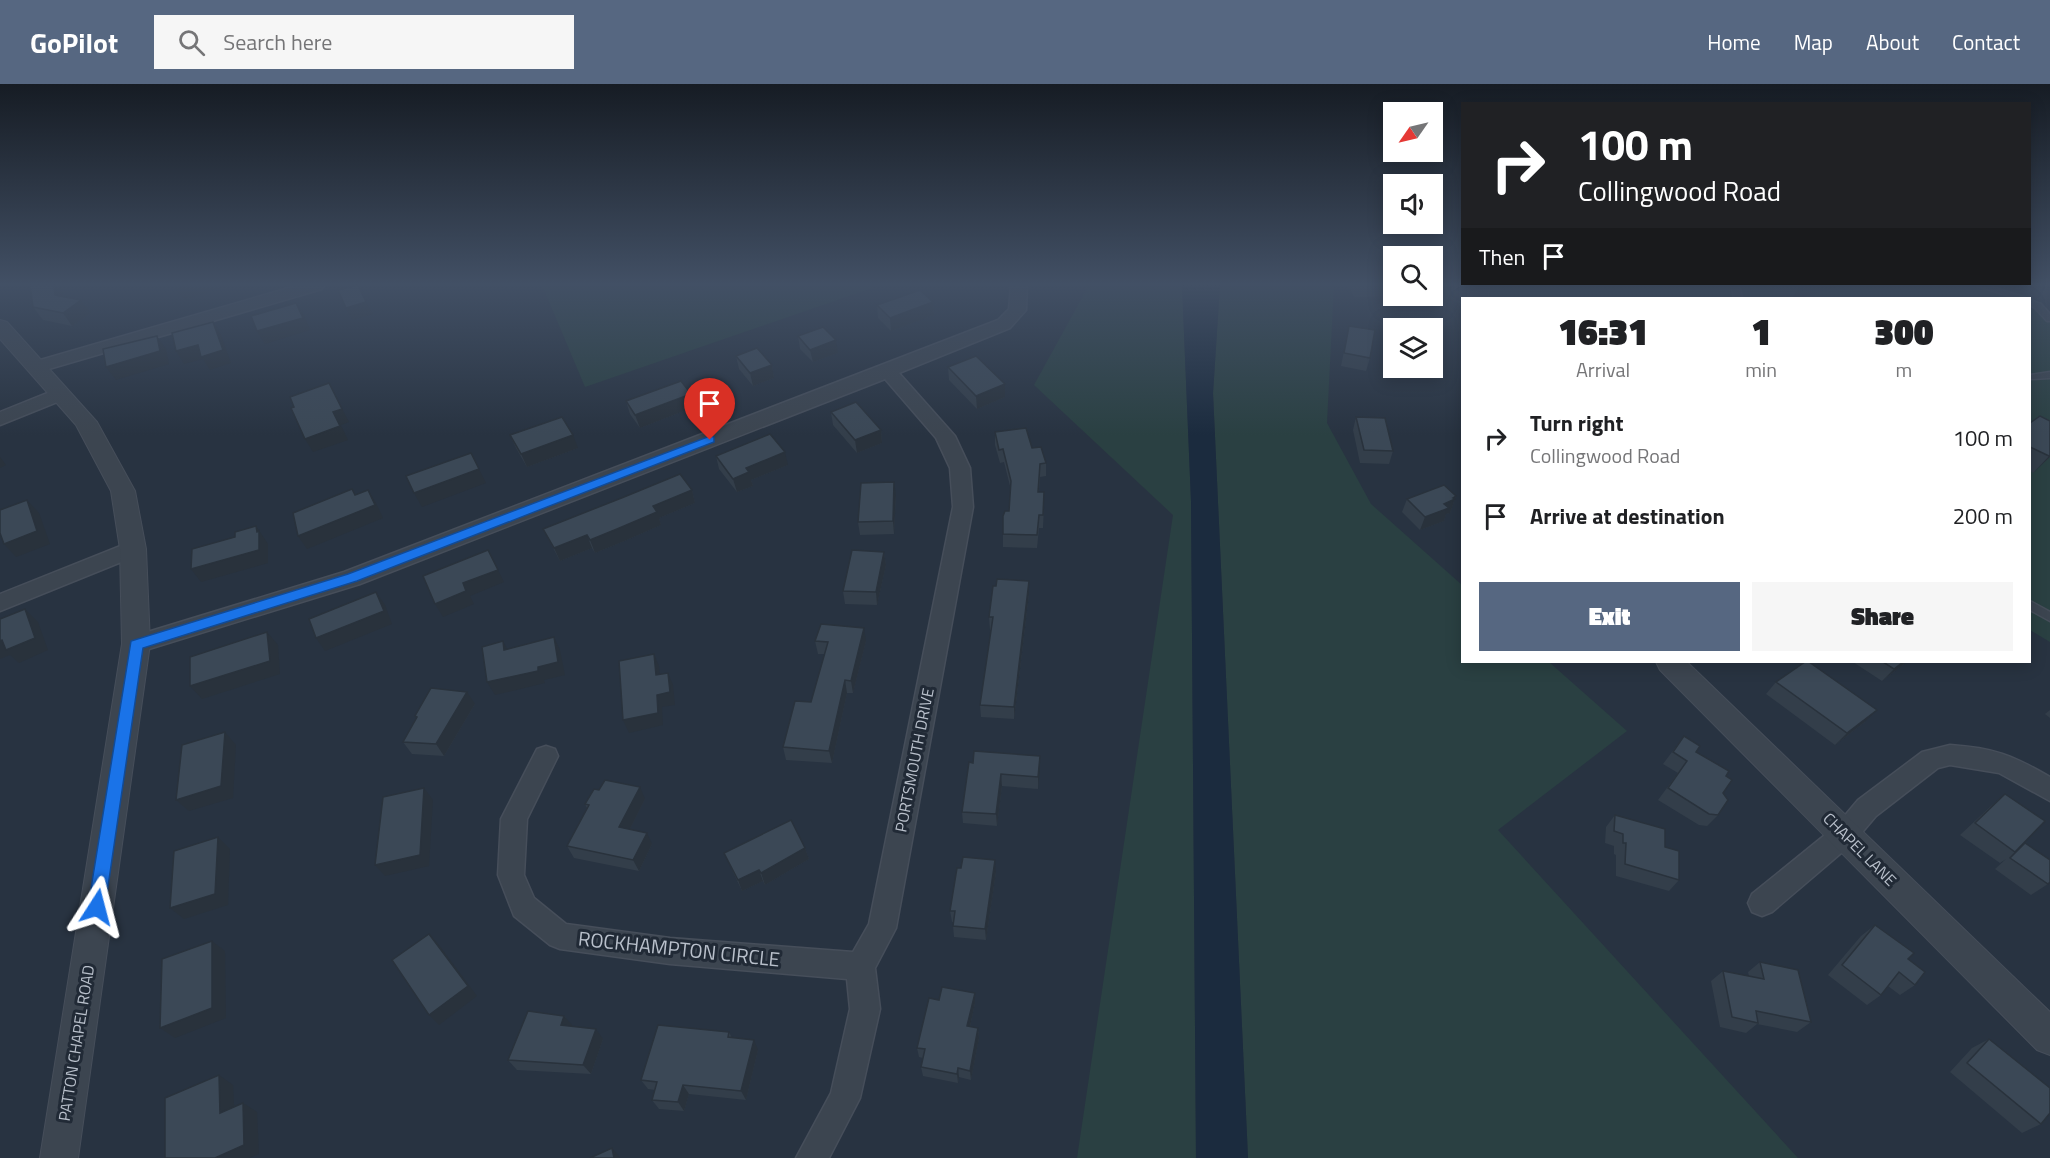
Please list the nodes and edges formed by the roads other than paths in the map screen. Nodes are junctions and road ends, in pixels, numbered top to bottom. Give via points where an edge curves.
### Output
1 (8, 335) edge
2 (145, 335) edge
3 (977, 335) edge
4 (36, 367) junction
5 (888, 371) junction
6 (2050, 375) edge
7 (2031, 377) edge
8 (60, 394) junction
9 (0, 419) edge
10 (134, 549) junction
11 (0, 603) edge
12 (2031, 606) edge
13 (2050, 617) edge
14 (136, 644) junction
15 (1671, 663) edge
16 (546, 756) dead end
17 (2050, 790) edge
18 (1845, 834) junction
19 (1762, 903) dead end
20 (860, 966) junction
21 (2050, 1037) edge
22 (59, 1158) edge
23 (812, 1158) edge

1 - 4 street, PATTON CHAPEL ROAD
2 - 4 street
3 - 5 street
4 - 8 street, PATTON CHAPEL ROAD
5 - 14 street via 352,578
5 - 20 street, PORTSMOUTH DRIVE via 945,436 960,468 963,507 882,928
6 - 7 lane
8 - 9 street
8 - 10 street, PATTON CHAPEL ROAD via 86,422 123,491
10 - 11 street
10 - 14 street, PATTON CHAPEL ROAD
12 - 13 lane
14 - 22 street, PATTON CHAPEL ROAD
15 - 18 street, CHAPEL LANE
16 - 20 street, ROCKHAMPTON CIRCLE via 514,819 511,875 524,907 560,936 670,951
17 - 18 street via 2005,764 1950,755 1931,759 1867,808
18 - 19 street
18 - 21 street, CHAPEL LANE
20 - 23 street via 866,1009 844,1098

